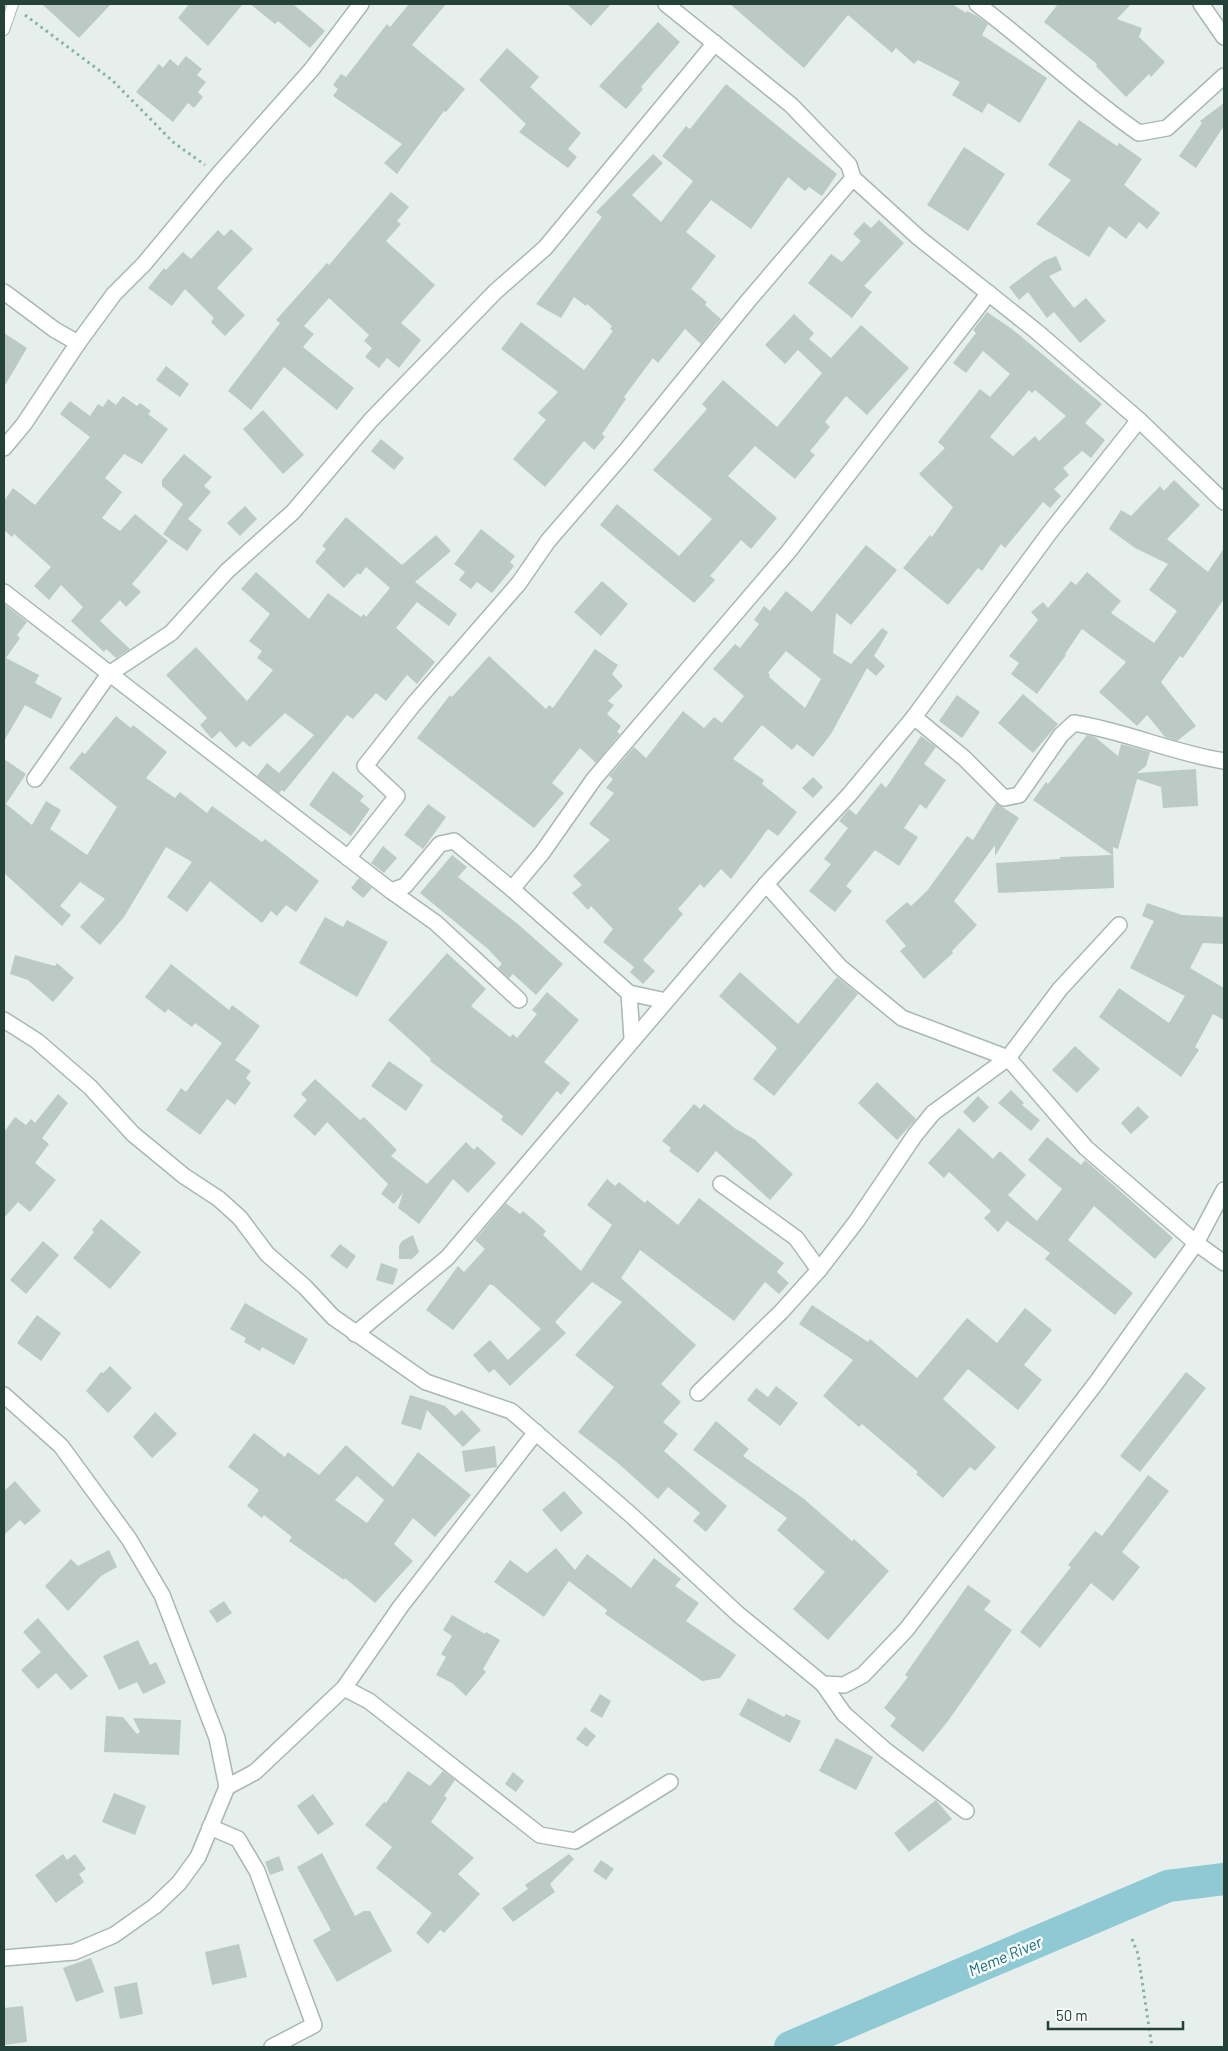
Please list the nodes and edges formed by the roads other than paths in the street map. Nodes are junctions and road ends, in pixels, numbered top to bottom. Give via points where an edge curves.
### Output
1 (12, 4) edge
2 (361, 4) edge
3 (666, 4) edge
4 (977, 4) edge
5 (1201, 4) edge
6 (4, 30) edge
7 (1224, 37) edge
8 (715, 43) junction
9 (1224, 76) edge
10 (853, 178) junction
11 (4, 292) edge
12 (989, 293) junction
13 (78, 343) junction
14 (1139, 420) junction
15 (4, 448) edge
16 (1224, 502) edge
17 (4, 592) edge
18 (109, 674) junction
19 (914, 717) junction
20 (1224, 761) edge
21 (35, 778) dead end
22 (348, 858) junction
23 (766, 884) junction
24 (512, 889) junction
25 (391, 891) junction
26 (1119, 924) dead end
27 (629, 993) junction
28 (519, 1000) dead end
29 (666, 1001) junction
30 (4, 1020) edge
31 (632, 1038) junction
32 (1008, 1058) junction
33 (720, 1184) dead end
34 (1224, 1190) edge
35 (1196, 1243) junction
36 (1224, 1263) edge
37 (819, 1270) junction
38 (356, 1334) junction
39 (698, 1393) dead end
40 (4, 1396) edge
41 (536, 1432) junction
42 (823, 1684) junction
43 (344, 1688) junction
44 (670, 1782) dead end
45 (227, 1787) junction
46 (966, 1811) dead end
47 (210, 1828) junction
48 (4, 1958) edge
49 (272, 2047) edge

1 - 6 lane
2 - 13 street via 312,69 144,264 114,294
3 - 8 street
4 - 9 street via 1109,113 1139,133 1167,128
5 - 7 street
8 - 10 street via 792,105 849,165
8 - 18 street via 545,248 495,292 372,420 293,512 227,572 171,633
10 - 12 street via 919,238
10 - 22 street via 365,766 397,796
11 - 13 street
12 - 14 street
12 - 24 street via 789,551 594,779 542,853
13 - 15 street via 24,424
14 - 16 street
14 - 19 street via 1050,532
17 - 18 street
18 - 21 street
18 - 22 street
19 - 20 street via 964,758 1004,798 1019,795 1061,735 1074,723
19 - 23 street via 849,795
22 - 25 street
23 - 29 street
23 - 32 street via 840,967 902,1018
24 - 25 street via 454,841 440,844 405,886
24 - 27 street
25 - 28 street via 436,923
26 - 32 street via 1060,989
27 - 29 street
27 - 31 street
29 - 31 street
30 - 38 street via 37,1041 90,1087 133,1134 184,1176 219,1199 240,1218 267,1254 305,1287 333,1318
31 - 38 street via 446,1258
32 - 35 street via 1086,1148
32 - 37 street via 933,1113
33 - 37 street via 796,1238
34 - 35 street
35 - 36 street
35 - 42 street via 1096,1383 906,1630 864,1675 844,1685
37 - 39 street
38 - 41 street via 426,1382 511,1412
40 - 45 street via 61,1446 129,1539 162,1595 217,1738
41 - 42 street via 738,1614
41 - 43 street via 401,1606
42 - 46 street via 844,1714 885,1750
43 - 44 street via 368,1701 540,1835 575,1840
43 - 45 street via 255,1772
45 - 47 street
47 - 48 street via 198,1857 179,1884 114,1935 74,1952
47 - 49 street via 238,1839 257,1871 314,2025

